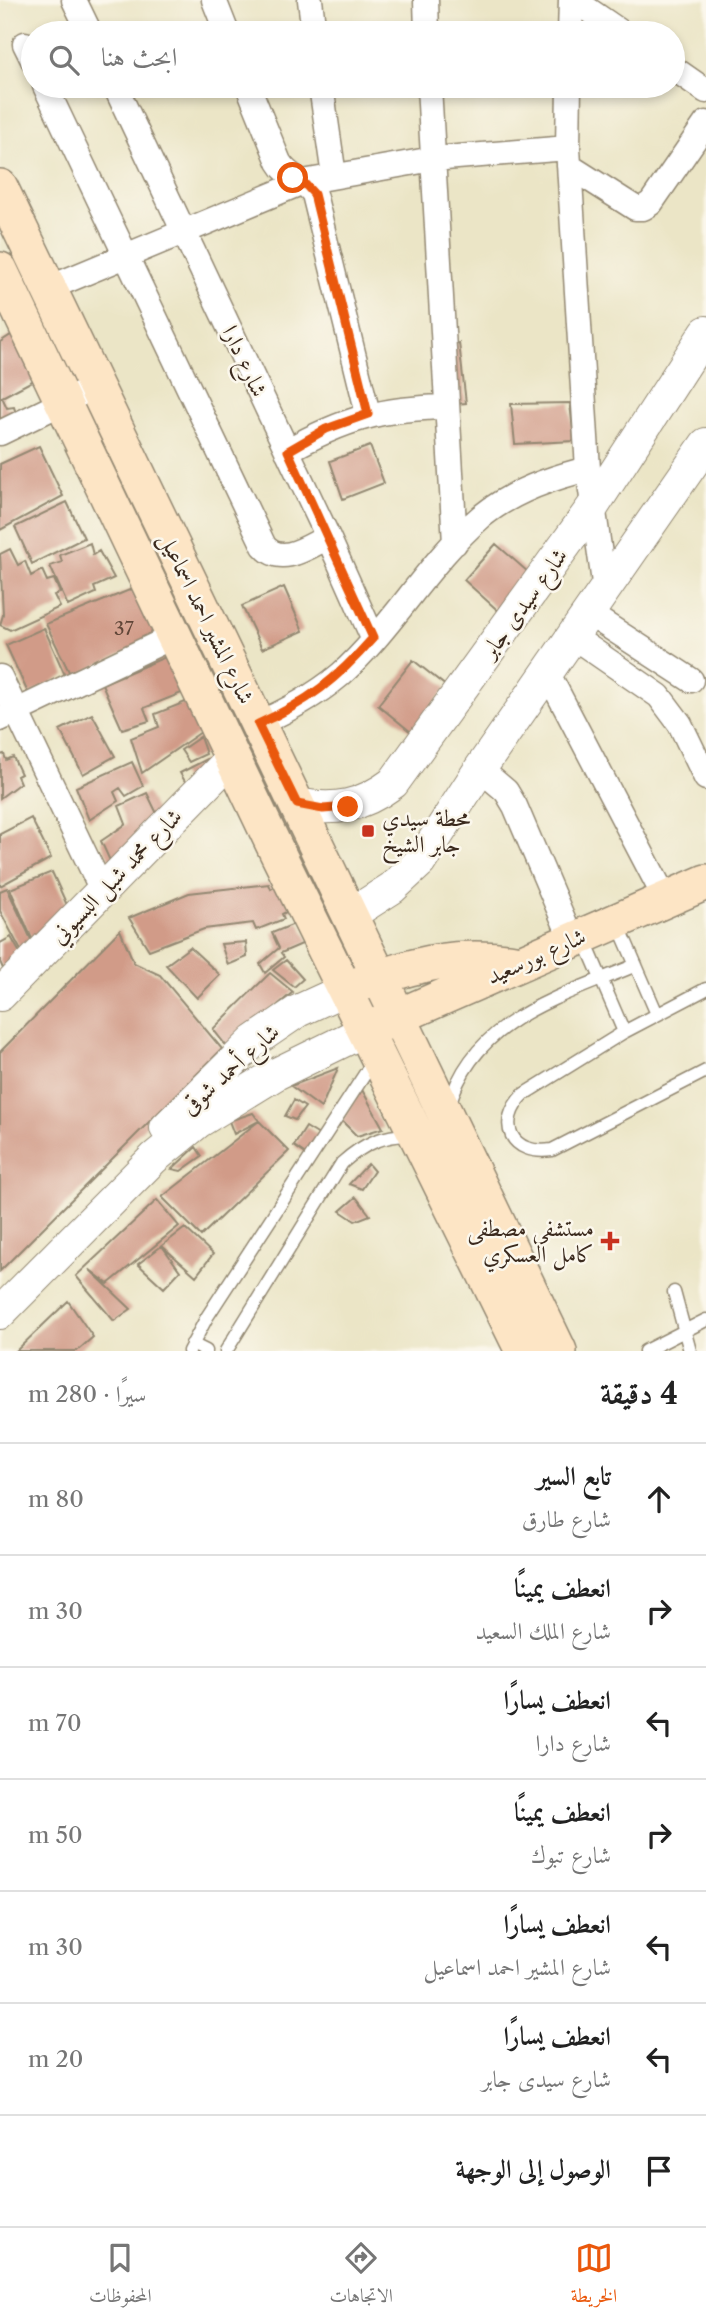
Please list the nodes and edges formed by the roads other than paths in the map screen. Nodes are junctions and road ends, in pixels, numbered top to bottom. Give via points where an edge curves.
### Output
1 (74, 0) edge
2 (214, 0) edge
3 (310, 0) edge
4 (426, 0) edge
5 (572, 0) edge
6 (84, 21) edge
7 (222, 21) edge
8 (313, 21) edge
9 (427, 21) edge
10 (571, 21) edge
11 (604, 21) edge
12 (685, 77) edge
13 (706, 92) edge
14 (51, 98) edge
15 (121, 98) edge
16 (253, 98) edge
17 (323, 98) edge
18 (430, 98) edge
19 (569, 98) edge
20 (706, 123) edge
21 (568, 157) junction
22 (433, 159) junction
23 (334, 176) junction
24 (303, 182) junction
25 (0, 187) edge
26 (183, 231) junction
27 (126, 255) junction
28 (48, 288) junction
29 (5, 292) edge
30 (706, 332) edge
31 (96, 387) junction
32 (63, 403) junction
33 (447, 407) junction
34 (368, 414) junction
35 (0, 433) edge
36 (706, 444) edge
37 (288, 451) junction
38 (588, 469) junction
39 (592, 508) junction
40 (328, 537) junction
41 (455, 543) junction
42 (588, 613) junction
43 (174, 636) junction
44 (373, 638) junction
45 (547, 672) junction
46 (698, 676) edge
47 (0, 677) edge
48 (670, 709) junction
49 (8, 715) edge
50 (258, 724) junction
51 (232, 758) junction
52 (480, 769) junction
53 (706, 778) edge
54 (297, 804) junction
55 (706, 882) edge
56 (102, 890) junction
57 (666, 900) junction
58 (350, 915) junction
59 (617, 921) junction
60 (577, 938) junction
61 (520, 963) junction
62 (373, 964) junction
63 (636, 965) junction
64 (341, 980) junction
65 (601, 980) junction
66 (706, 989) edge
67 (0, 995) edge
68 (657, 1014) junction
69 (399, 1016) junction
70 (624, 1032) junction
71 (372, 1042) junction
72 (706, 1072) edge
73 (432, 1126) junction
74 (674, 1292) dead end
75 (0, 1294) edge
76 (0, 1314) edge
77 (706, 1320) edge
78 (685, 1331) junction
79 (191, 1348) edge
80 (206, 1351) edge
81 (226, 1351) edge
82 (523, 1351) edge
83 (559, 1351) edge
84 (645, 1351) edge
85 (690, 1351) edge

1 - 6 street
2 - 7 street
3 - 8 street
4 - 9 street
5 - 10 street
5 - 11 street
12 - 13 street
14 - 27 street
15 - 26 street, شارع دارا
16 - 24 street via 284,172
17 - 23 street
18 - 22 street
19 - 21 street
20 - 21 street via 643,208 635,208
21 - 22 street
21 - 38 street
22 - 23 street
22 - 33 street
23 - 24 street
24 - 26 street
24 - 34 street via 314,194
25 - 28 main road, شارع المشير احمد اسماعيل
26 - 27 street
26 - 37 street, شارع دارا
27 - 28 street
27 - 40 street via 264,545 273,554 285,556
28 - 31 main road, شارع المشير احمد اسماعيل
29 - 32 main road, شارع المشير احمد اسماعيل
30 - 39 street, شارع سيدى جابر
31 - 32 street
31 - 50 main road, شارع المشير احمد اسماعيل
32 - 35 street
32 - 43 main road, شارع المشير احمد اسماعيل
33 - 34 street via 407,407
33 - 41 street
34 - 37 street via 326,429
36 - 42 street
37 - 40 street, شارع دارا
38 - 39 street
38 - 41 street via 550,478 515,494
39 - 42 street
39 - 54 street, شارع سيدى جابر via 393,783 348,807
40 - 44 street, شارع دارا
41 - 44 street
42 - 45 street
42 - 46 street
42 - 48 street
43 - 49 street
43 - 51 main road, شارع المشير احمد اسماعيل
44 - 50 street via 342,673 316,693
45 - 52 street
45 - 57 street
46 - 48 street via 681,688
47 - 49 street
48 - 53 street
49 - 56 street
50 - 54 main road, شارع المشير احمد اسماعيل
51 - 56 street, شارع محمد شبل البسيوني
51 - 64 main road, شارع المشير احمد اسماعيل
52 - 58 street via 421,862
52 - 60 street via 506,791 515,806
54 - 58 main road, شارع المشير احمد اسماعيل
55 - 57 main road, شارع بورسعيد
56 - 67 street, شارع محمد شبل البسيوني
57 - 59 main road, شارع بورسعيد
58 - 62 main road, شارع المشير احمد اسماعيل
59 - 60 main road, شارع بورسعيد
59 - 63 lane
60 - 61 main road, شارع بورسعيد
60 - 65 lane
61 - 62 main road via 488,957
61 - 69 main road, شارع بورسعيد
62 - 64 main road
62 - 69 main road, شارع المشير احمد اسماعيل
63 - 65 lane
63 - 68 lane
64 - 71 main road, شارع المشير احمد اسماعيل
64 - 75 street, شارع أحمد شوقى via 254,1041
65 - 70 lane
65 - 73 lane via 508,1022 486,1040 467,1063
66 - 68 lane
68 - 70 lane
69 - 71 main road, شارع بورسعيد
69 - 73 main road, شارع المشير احمد اسماعيل
70 - 72 lane via 513,1105 508,1120 522,1147 552,1150
71 - 73 main road, شارع المشير احمد اسماعيل
71 - 76 street, شارع أحمد شوقى via 276,1074 198,1122 154,1158
71 - 79 lane
73 - 81 lane via 369,1143 342,1163
73 - 82 main road, شارع المشير احمد اسماعيل
73 - 83 main road, شارع المشير احمد اسماعيل
74 - 78 lane
77 - 78 lane
78 - 84 lane
78 - 85 lane
79 - 80 lane

